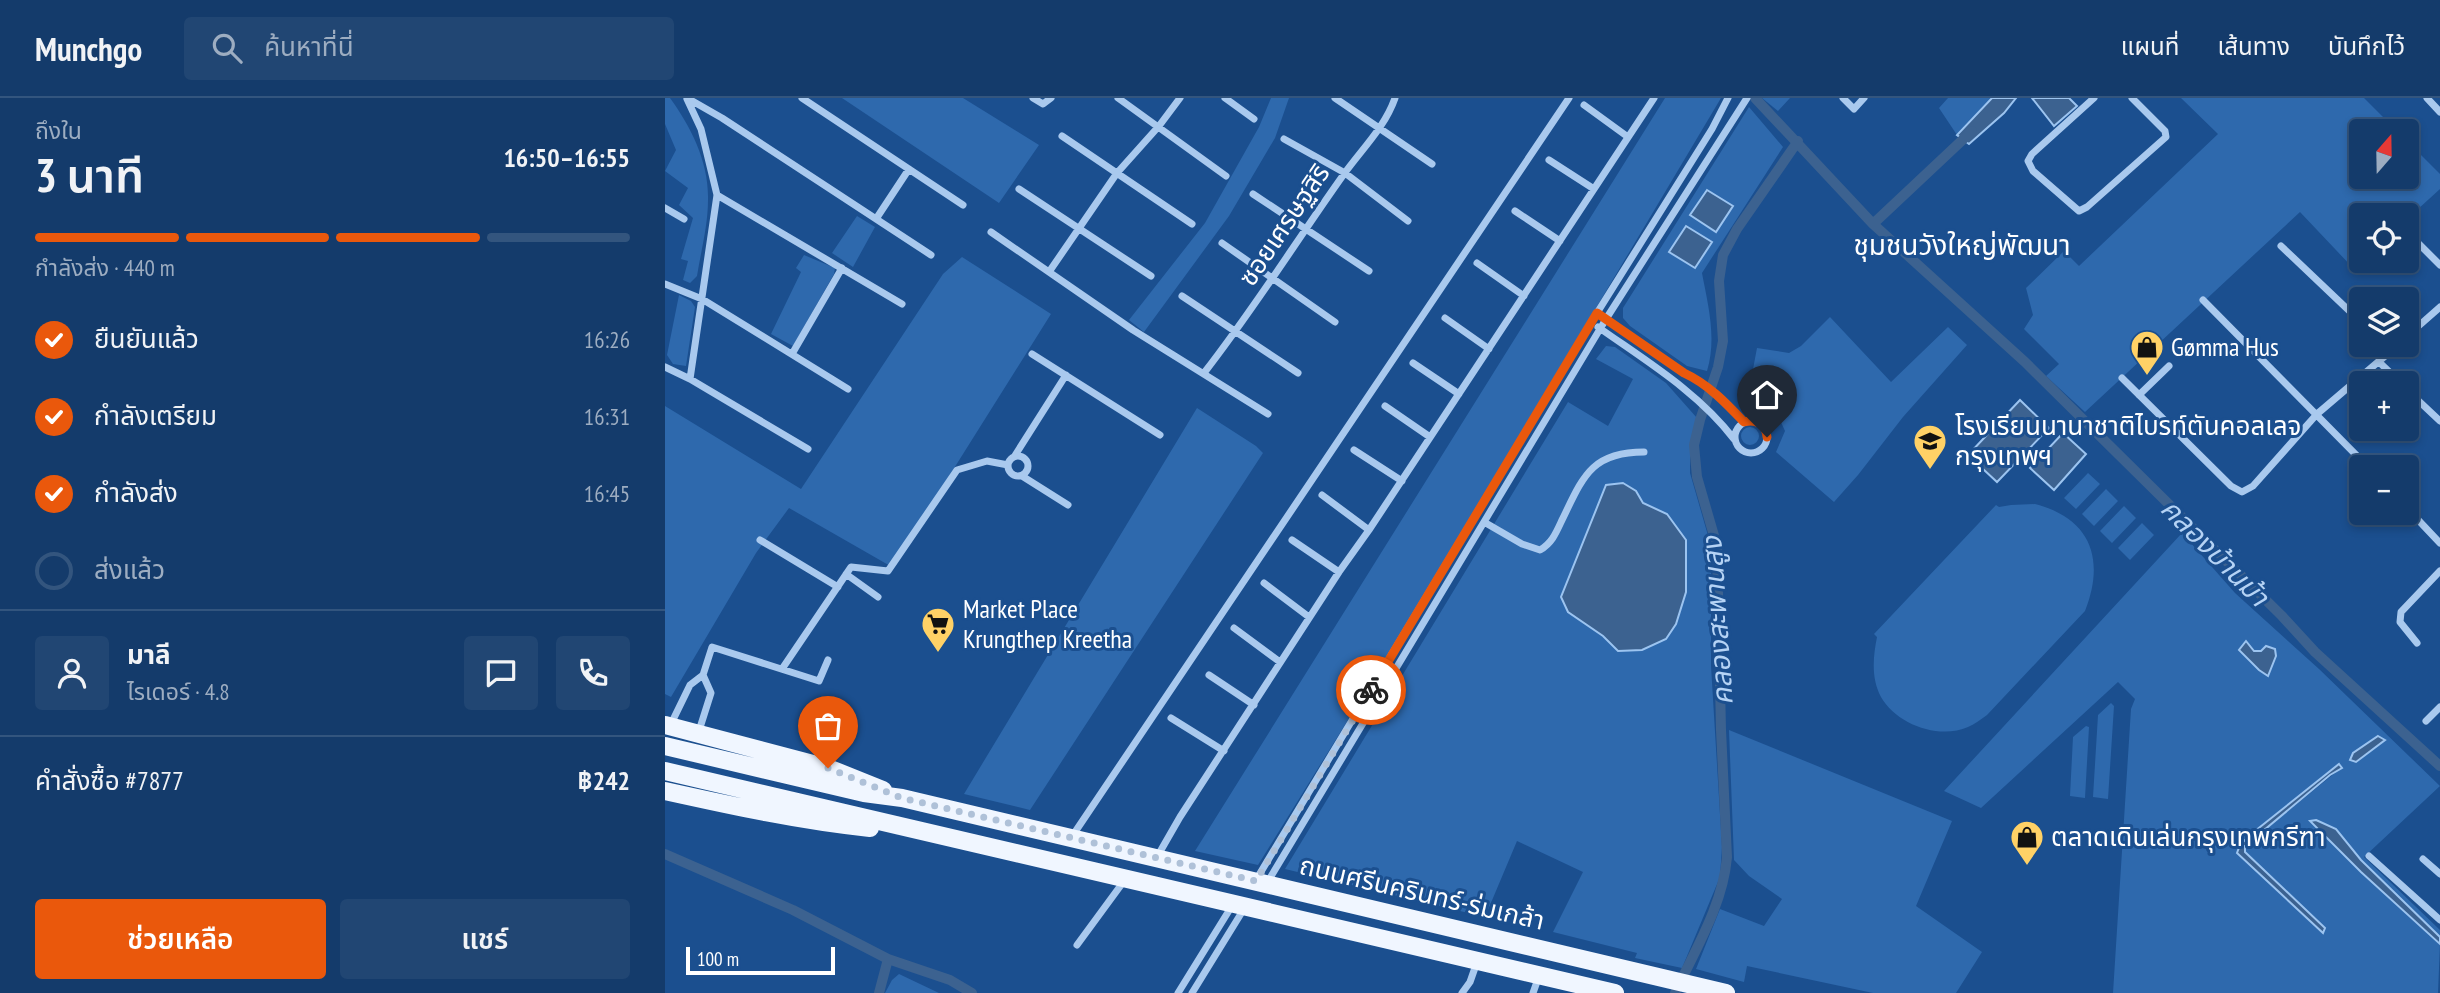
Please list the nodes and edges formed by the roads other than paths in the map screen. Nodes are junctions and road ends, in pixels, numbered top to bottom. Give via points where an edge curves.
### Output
1 (687, 98) edge
2 (802, 98) edge
3 (1051, 98) edge
4 (1118, 98) edge
5 (1180, 98) edge
6 (1225, 98) edge
7 (1335, 98) edge
8 (1395, 98) edge
9 (1569, 98) edge
10 (1654, 98) edge
11 (1747, 98) edge
12 (1843, 98) edge
13 (1864, 98) edge
14 (2132, 98) edge
15 (2427, 98) edge
16 (1727, 99) edge
17 (1036, 100) edge
18 (2089, 100) edge
19 (1584, 105) dead end
20 (2440, 112) edge
21 (1254, 119) dead end
22 (1159, 126) junction
23 (1380, 128) junction
24 (1062, 136) dead end
25 (1629, 137) junction
26 (1284, 139) dead end
27 (1549, 160) dead end
28 (1432, 164) dead end
29 (909, 169) junction
30 (1117, 173) junction
31 (1345, 173) junction
32 (1226, 176) dead end
33 (1019, 189) dead end
34 (1594, 189) junction
35 (1253, 194) dead end
36 (717, 195) junction
37 (963, 205) dead end
38 (665, 208) edge
39 (1515, 211) dead end
40 (684, 219) dead end
41 (876, 219) junction
42 (1408, 221) dead end
43 (1192, 224) dead end
44 (1079, 228) junction
45 (1308, 228) junction
46 (991, 232) dead end
47 (1560, 241) junction
48 (1222, 243) dead end
49 (2419, 244) edge
50 (2281, 246) dead end
51 (931, 255) dead end
52 (1477, 263) dead end
53 (2440, 265) edge
54 (842, 268) junction
55 (1369, 271) dead end
56 (1049, 272) junction
57 (1151, 276) dead end
58 (1274, 279) junction
59 (665, 284) edge
60 (1182, 296) dead end
61 (1524, 296) junction
62 (702, 299) junction
63 (2203, 300) dead end
64 (902, 304) dead end
65 (2440, 307) edge
66 (2349, 311) edge
67 (1597, 313) junction
68 (1445, 318) dead end
69 (1607, 319) junction
70 (1335, 322) dead end
71 (1591, 324) junction
72 (2419, 326) edge
73 (1601, 329) junction
74 (1237, 331) junction
75 (1489, 349) junction
76 (792, 354) junction
77 (1033, 354) dead end
78 (2384, 357) edge
79 (2379, 362) junction
80 (1413, 363) dead end
81 (2169, 366) dead end
82 (665, 367) edge
83 (2388, 371) edge
84 (1204, 373) junction
85 (1298, 373) dead end
86 (1066, 374) junction
87 (2122, 378) dead end
88 (690, 379) junction
89 (848, 389) dead end
90 (1459, 394) junction
91 (2139, 395) junction
92 (2419, 401) edge
93 (1385, 406) dead end
94 (1268, 414) dead end
95 (2317, 414) junction
96 (2440, 421) edge
97 (1744, 422) junction
98 (1160, 435) dead end
99 (1430, 437) junction
100 (1734, 439) junction
101 (808, 449) dead end
102 (1354, 450) dead end
103 (1644, 452) dead end
104 (2356, 455) edge
105 (1014, 457) junction
106 (1008, 465) junction
107 (1022, 476) junction
108 (1402, 481) junction
109 (1322, 495) dead end
110 (1068, 505) dead end
111 (2419, 521) edge
112 (1485, 523) junction
113 (1369, 530) junction
114 (761, 540) dead end
115 (1292, 540) dead end
116 (2440, 543) edge
117 (2440, 571) edge
118 (1339, 572) junction
119 (846, 575) junction
120 (1264, 583) dead end
121 (838, 587) junction
122 (878, 597) dead end
123 (1310, 617) junction
124 (1234, 628) dead end
125 (2417, 643) dead end
126 (828, 660) dead end
127 (1280, 662) junction
128 (782, 669) junction
129 (703, 675) junction
130 (1209, 675) dead end
131 (1254, 705) junction
132 (2440, 707) edge
133 (1171, 718) dead end
134 (2426, 720) dead end
135 (668, 726) edge
136 (698, 734) junction
137 (665, 746) edge
138 (1224, 751) junction
139 (665, 771) edge
140 (665, 791) edge
141 (902, 798) junction
142 (947, 837) junction
143 (1072, 838) junction
144 (2369, 856) dead end
145 (1156, 858) junction
146 (2423, 859) dead end
147 (2440, 874) edge
148 (1127, 879) junction
149 (1261, 882) junction
150 (1243, 906) junction
151 (2440, 920) edge
152 (1077, 946) dead end
153 (1477, 961) junction
154 (1539, 975) junction
155 (1597, 991) edge
156 (1178, 993) edge
157 (1192, 993) edge
158 (1462, 993) edge
159 (1533, 993) edge
160 (1726, 993) edge

1 - 36 street via 701,129
1 - 41 street
2 - 29 street
3 - 17 street via 1043,104
4 - 22 street
5 - 22 street
6 - 21 street
7 - 23 street
8 - 23 street, ซอยเศรษฐสิริ
9 - 143 street
10 - 25 street
11 - 69 street
12 - 13 street via 1854,109
14 - 18 street via 2166,137 2079,211 2033,172 2028,161
15 - 20 street
16 - 67 street
19 - 25 street
22 - 30 street
22 - 32 street
23 - 28 street
23 - 31 street, ซอยเศรษฐสิริ
24 - 30 street
25 - 34 street
26 - 31 street
27 - 34 street
29 - 37 street
29 - 41 street
30 - 43 street
30 - 44 street
31 - 42 street
31 - 45 street, ซอยเศรษฐสิริ
33 - 44 street
34 - 47 street
35 - 45 street
36 - 54 street
36 - 62 street
38 - 40 street
39 - 47 street
41 - 51 street
44 - 56 street
44 - 57 street
45 - 55 street
45 - 58 street, ซอยเศรษฐสิริ
46 - 56 street
47 - 61 street
48 - 58 street
49 - 53 street
50 - 66 street
52 - 61 street
54 - 64 street
54 - 76 street
56 - 84 street
58 - 70 street
58 - 74 street, ซอยเศรษฐสิริ
59 - 62 street
60 - 74 street
61 - 75 street
62 - 76 street
62 - 88 street
63 - 95 street
65 - 72 street
67 - 69 street
67 - 71 street
68 - 75 street
69 - 73 street
69 - 97 street via 1698,380
71 - 73 street
71 - 149 street
73 - 100 street via 1681,386
73 - 112 street
74 - 84 street, ซอยเศรษฐสิริ
74 - 85 street
75 - 90 street
76 - 89 street
77 - 86 street
78 - 79 street
79 - 83 street
79 - 95 street
80 - 90 street
81 - 91 street
82 - 88 street
84 - 94 street
86 - 98 street
86 - 105 street
87 - 91 street
88 - 101 street
90 - 99 street
91 - 95 street via 2242,492 2253,486
92 - 96 street
93 - 99 street
95 - 104 street
97 - 100 street
97 - 100 street via 1756,421 1764,427 1764,447 1746,453
99 - 108 street
102 - 108 street
103 - 112 street via 1610,456 1591,469 1554,538 1540,550
105 - 106 street
105 - 107 street via 1028,462
106 - 107 street via 1012,475
106 - 119 street via 987,461 957,470 888,571 851,567
107 - 110 street
108 - 113 street
109 - 113 street
111 - 116 street
112 - 149 street
113 - 118 street
114 - 121 street
115 - 118 street
117 - 125 street via 2400,612 2400,622
118 - 123 street
119 - 121 street
119 - 122 street
120 - 123 street
121 - 128 street
123 - 127 street
124 - 127 street
126 - 128 street via 819,681
127 - 131 street
128 - 129 street via 712,647
129 - 135 street via 690,685
129 - 136 street via 711,693
130 - 131 street
131 - 138 street
132 - 134 street
133 - 138 street
135 - 136 main road, ถนนศรีนครินทร์-ร่มเกล้า
136 - 141 main road, ถนนศรีนครินทร์-ร่มเกล้า via 828,768
137 - 141 main road, ถนนศรีนครินทร์-ร่มเกล้า
138 - 145 street
139 - 142 main road, ถนนศรีนครินทร์-ร่มเกล้า
140 - 142 main road, ถนนศรีนครินทร์-ร่มเกล้า via 835,825
141 - 143 main road, ถนนศรีนครินทร์-ร่มเกล้า
142 - 148 main road, ถนนศรีนครินทร์-ร่มเกล้า
143 - 145 main road, ถนนศรีนครินทร์-ร่มเกล้า
144 - 151 street
145 - 149 main road, ถนนศรีนครินทร์-ร่มเกล้า
146 - 147 street
148 - 150 main road, ถนนศรีนครินทร์-ร่มเกล้า
148 - 152 street
149 - 160 main road, ถนนศรีนครินทร์-ร่มเกล้า
150 - 153 main road, ถนนศรีนครินทร์-ร่มเกล้า
150 - 156 street via 1230,909
150 - 157 street
153 - 154 main road, ถนนศรีนครินทร์-ร่มเกล้า
153 - 158 street
154 - 155 main road, ถนนศรีนครินทร์-ร่มเกล้า
154 - 159 street

